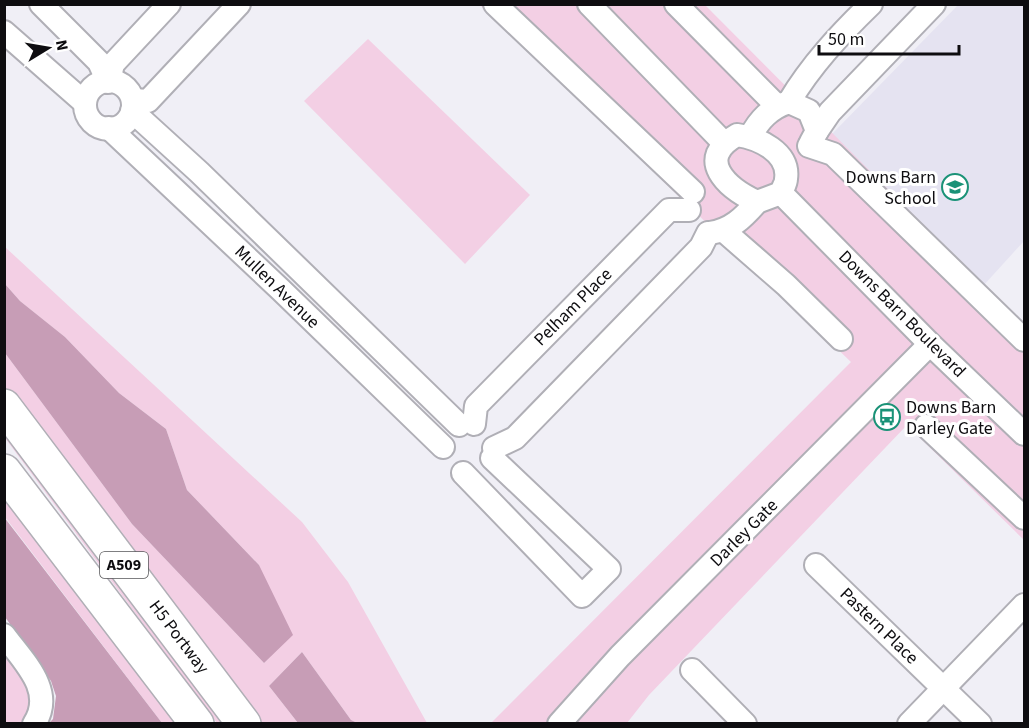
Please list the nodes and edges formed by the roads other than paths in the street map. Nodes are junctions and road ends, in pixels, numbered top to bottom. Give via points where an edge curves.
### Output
1 (41, 4) edge
2 (169, 4) edge
3 (239, 4) edge
4 (495, 4) edge
5 (589, 4) edge
6 (676, 4) edge
7 (871, 4) edge
8 (934, 4) edge
9 (4, 32) edge
10 (108, 81) junction
11 (85, 103) junction
12 (783, 104) junction
13 (133, 105) junction
14 (109, 128) junction
15 (750, 137) junction
16 (813, 138) junction
17 (723, 142) junction
18 (785, 167) junction
19 (717, 170) junction
20 (781, 193) junction
21 (691, 201) junction
22 (757, 202) junction
23 (716, 232) junction
24 (841, 339) dead end
25 (1024, 340) edge
26 (930, 344) junction
27 (4, 406) edge
28 (466, 424) junction
29 (926, 426) dead end
30 (1024, 434) edge
31 (443, 447) junction
32 (493, 453) junction
33 (4, 471) edge
34 (464, 473) junction
35 (1024, 518) edge
36 (816, 565) dead end
37 (1024, 605) edge
38 (4, 635) edge
39 (692, 670) dead end
40 (943, 688) junction
41 (34, 723) edge
42 (197, 723) edge
43 (244, 723) edge
44 (559, 723) edge
45 (745, 723) edge
46 (909, 723) edge
47 (980, 723) edge

1 - 10 street via 99,62
2 - 10 street via 113,64
3 - 13 street via 148,101
4 - 21 street
5 - 17 street
6 - 12 street
7 - 12 street via 836,37
8 - 16 street via 830,112
9 - 11 street
10 - 11 street via 91,89
10 - 13 street via 127,88
11 - 14 street via 92,121
12 - 15 street via 758,123
12 - 16 street via 808,111
13 - 14 street via 129,119 121,126
13 - 28 street, Mullen Avenue
14 - 31 street, Mullen Avenue
15 - 17 street via 737,135
15 - 18 street via 777,153
16 - 18 street via 796,161
16 - 25 street
17 - 19 street via 717,155
18 - 20 street
19 - 21 street via 706,177
19 - 22 street via 727,183
20 - 22 street
20 - 26 street, Downs Barn Boulevard
21 - 23 street via 696,225
21 - 28 street, Pelham Place via 669,210 476,406
22 - 23 street via 747,214
23 - 24 street via 786,285
23 - 32 street via 515,438
26 - 30 street, Downs Barn Boulevard
26 - 44 street, Darley Gate via 620,656
27 - 43 main road, H5 Portway / A509
28 - 31 street via 450,431
28 - 32 street via 482,427 489,433
29 - 35 street
31 - 34 street via 449,464
32 - 34 street via 481,470
32 - 34 street via 609,569 582,596
33 - 42 main road, A509
36 - 40 street, Pastern Place
37 - 40 street
38 - 41 street via 42,690 40,715
39 - 45 street
40 - 46 street
40 - 47 street, Pastern Place

